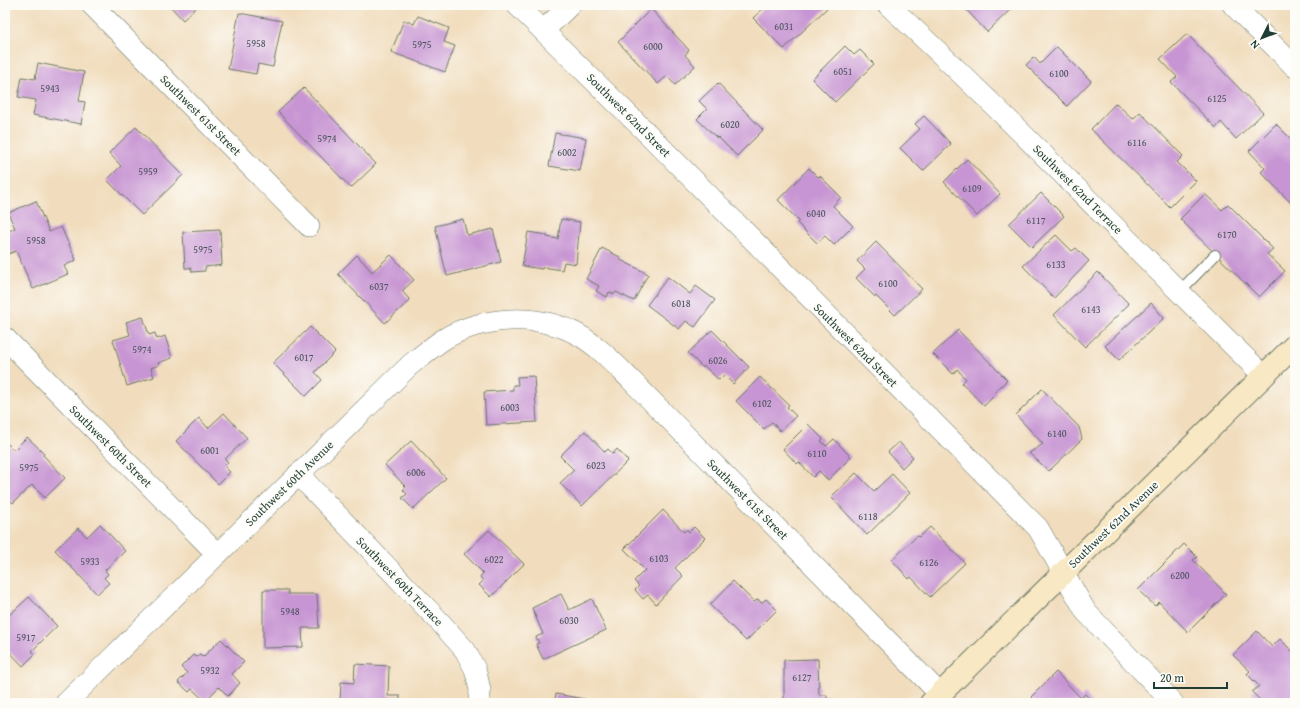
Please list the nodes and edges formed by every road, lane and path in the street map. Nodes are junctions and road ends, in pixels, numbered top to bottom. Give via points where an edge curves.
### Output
1 (92, 5) edge
2 (517, 5) edge
3 (570, 5) edge
4 (888, 5) edge
5 (1233, 5) edge
6 (544, 30) junction
7 (1295, 67) edge
8 (309, 226) dead end
9 (1215, 255) dead end
10 (1180, 292) junction
11 (542, 323) joint
12 (5, 338) edge
13 (1295, 345) edge
14 (1264, 376) junction
15 (298, 474) junction
16 (217, 554) junction
17 (1063, 573) junction
18 (936, 699) edge
19 (479, 701) edge
20 (66, 703) edge
21 (1173, 703) edge

1 - 8 street, Southwest 61st Street
2 - 6 street, Southwest 62nd Street
3 - 6 street
4 - 10 street, Southwest 62nd Terrace via 1028,139
5 - 7 street
6 - 17 street, Southwest 62nd Street via 1038,528
9 - 10 lane
10 - 14 street, Southwest 62nd Terrace
11 - 15 street, Southwest 60th Avenue via 527,320 493,322 461,331 445,339 410,365
11 - 18 street, Southwest 61st Street via 576,334 615,364
12 - 16 street, Southwest 60th Street
13 - 14 street, Southwest 62nd Avenue
14 - 17 street, Southwest 62nd Avenue
15 - 16 street, Southwest 60th Avenue
15 - 19 street, Southwest 60th Terrace via 465,650 475,669 480,690
16 - 20 street, Southwest 60th Avenue
17 - 18 street, Southwest 62nd Avenue
17 - 21 street, Southwest 62nd Street via 1086,612

